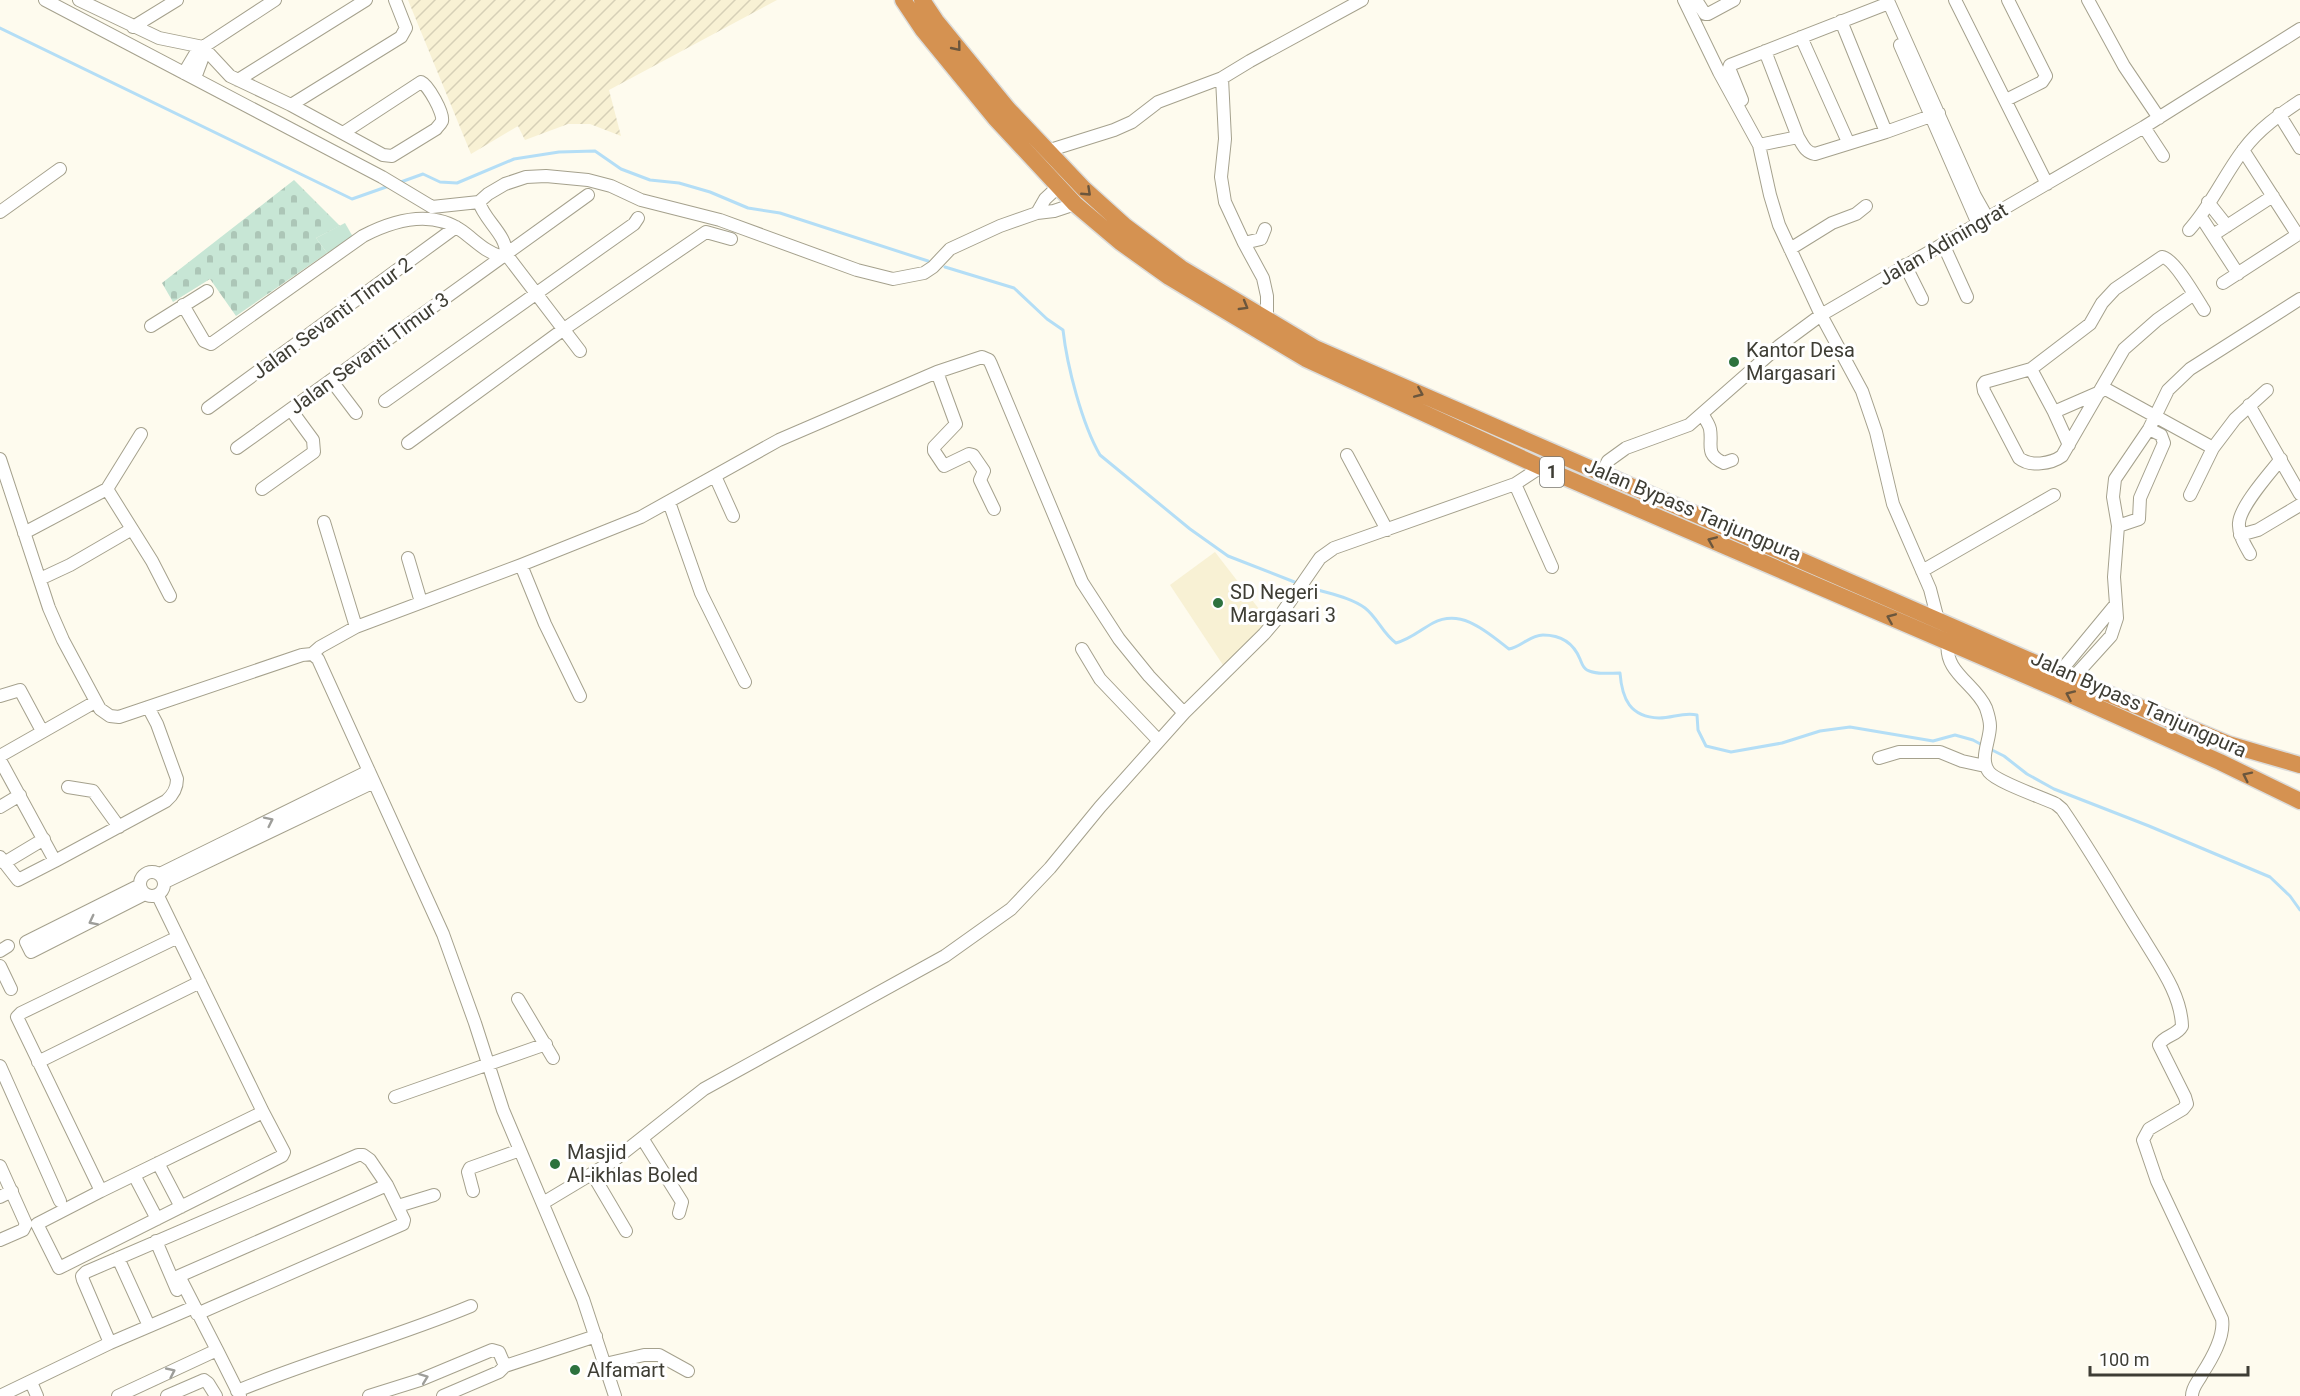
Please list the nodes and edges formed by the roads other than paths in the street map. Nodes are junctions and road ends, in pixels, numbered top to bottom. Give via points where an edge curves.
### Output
1 (45, 0) edge
2 (81, 0) edge
3 (177, 0) edge
4 (275, 0) edge
5 (366, 0) edge
6 (395, 0) edge
7 (903, 0) edge
8 (922, 0) edge
9 (1362, 0) edge
10 (1684, 0) edge
11 (1696, 0) edge
12 (1734, 0) edge
13 (1955, 0) edge
14 (2008, 0) edge
15 (2088, 0) edge
16 (1841, 21) junction
17 (133, 27) junction
18 (2300, 29) edge
19 (1802, 37) junction
20 (203, 47) junction
21 (1765, 51) junction
22 (189, 75) junction
23 (1222, 78) junction
24 (238, 80) junction
25 (2007, 100) junction
26 (2300, 101) edge
27 (291, 105) junction
28 (1934, 114) junction
29 (2279, 114) junction
30 (2159, 118) junction
31 (2144, 127) junction
32 (1886, 132) junction
33 (343, 134) junction
34 (1798, 137) junction
35 (1848, 142) junction
36 (1760, 145) junction
37 (2300, 147) edge
38 (2243, 150) junction
39 (1047, 151) junction
40 (2163, 156) dead end
41 (60, 169) dead end
42 (2047, 184) junction
43 (1059, 186) junction
44 (588, 195) dead end
45 (2273, 196) junction
46 (479, 202) junction
47 (2208, 202) junction
48 (1075, 204) junction
49 (1866, 206) dead end
50 (0, 212) edge
51 (1037, 213) junction
52 (2201, 217) junction
53 (638, 218) dead end
54 (1983, 221) junction
55 (2227, 226) junction
56 (456, 227) junction
57 (1265, 229) dead end
58 (2189, 230) dead end
59 (2299, 233) edge
60 (2213, 235) junction
61 (731, 239) dead end
62 (1244, 243) junction
63 (1943, 244) junction
64 (1791, 249) junction
65 (504, 255) junction
66 (1905, 265) junction
67 (2238, 274) junction
68 (2223, 283) dead end
69 (207, 291) dead end
70 (536, 293) junction
71 (2194, 294) junction
72 (1967, 297) dead end
73 (1922, 299) dead end
74 (2300, 300) edge
75 (183, 305) junction
76 (2204, 310) dead end
77 (1821, 315) junction
78 (1267, 319) junction
79 (151, 326) dead end
80 (564, 329) junction
81 (580, 351) dead end
82 (2031, 369) junction
83 (937, 372) junction
84 (331, 380) junction
85 (2101, 390) junction
86 (2267, 390) dead end
87 (385, 401) dead end
88 (2249, 405) junction
89 (208, 408) dead end
90 (291, 410) junction
91 (2054, 412) junction
92 (356, 413) dead end
93 (1703, 415) junction
94 (2155, 417) junction
95 (2149, 429) junction
96 (141, 434) dead end
97 (408, 443) dead end
98 (2069, 445) junction
99 (237, 448) dead end
100 (2213, 448) junction
101 (1347, 455) dead end
102 (0, 459) edge
103 (2281, 459) junction
104 (1732, 460) dead end
105 (1540, 467) junction
106 (1602, 473) junction
107 (715, 476) junction
108 (1515, 484) junction
109 (107, 489) junction
110 (262, 489) dead end
111 (2300, 494) edge
112 (2054, 495) dead end
113 (2190, 495) dead end
114 (669, 502) junction
115 (2300, 505) edge
116 (994, 509) dead end
117 (733, 516) dead end
118 (324, 522) dead end
119 (2118, 526) junction
120 (132, 529) junction
121 (1387, 530) junction
122 (24, 533) junction
123 (2240, 535) junction
124 (2250, 554) dead end
125 (408, 558) dead end
126 (521, 565) junction
127 (1552, 567) dead end
128 (1922, 571) junction
129 (40, 579) junction
130 (170, 596) dead end
131 (421, 602) junction
132 (1938, 620) junction
133 (356, 627) junction
134 (1948, 642) junction
135 (1083, 649) dead end
136 (312, 654) junction
137 (2066, 676) junction
138 (745, 682) dead end
139 (0, 696) edge
140 (580, 696) dead end
141 (95, 702) junction
142 (148, 707) junction
143 (1184, 713) junction
144 (42, 731) junction
145 (1159, 741) junction
146 (0, 758) edge
147 (1879, 758) dead end
148 (1985, 762) junction
149 (2300, 765) edge
150 (372, 777) junction
151 (68, 787) dead end
152 (20, 795) junction
153 (2300, 801) edge
154 (0, 807) edge
155 (119, 827) junction
156 (44, 839) junction
157 (2, 860) edge
158 (56, 861) junction
159 (162, 878) junction
160 (147, 892) junction
161 (178, 937) junction
162 (0, 966) edge
163 (200, 982) junction
164 (11, 989) dead end
165 (518, 999) dead end
166 (546, 1044) junction
167 (553, 1058) dead end
168 (38, 1062) junction
169 (489, 1065) junction
170 (0, 1066) edge
171 (395, 1097) dead end
172 (263, 1112) junction
173 (642, 1138) junction
174 (520, 1150) junction
175 (158, 1163) junction
176 (0, 1166) edge
177 (593, 1174) junction
178 (134, 1175) junction
179 (387, 1185) junction
180 (101, 1191) junction
181 (473, 1191) dead end
182 (6, 1194) edge
183 (434, 1195) dead end
184 (60, 1201) dead end
185 (543, 1203) junction
186 (181, 1206) junction
187 (398, 1206) junction
188 (679, 1213) dead end
189 (157, 1219) junction
190 (626, 1231) dead end
191 (0, 1240) edge
192 (156, 1241) junction
193 (118, 1258) junction
194 (175, 1277) junction
195 (471, 1306) dead end
196 (192, 1311) junction
197 (149, 1326) junction
198 (596, 1336) junction
199 (110, 1343) junction
200 (217, 1350) junction
201 (605, 1364) junction
202 (505, 1366) junction
203 (688, 1371) dead end
204 (28, 1388) edge
205 (238, 1393) edge
206 (0, 1396) edge
207 (37, 1396) edge
208 (118, 1396) edge
209 (166, 1396) edge
210 (216, 1396) edge
211 (369, 1396) edge
212 (443, 1396) edge
213 (615, 1396) edge
214 (2192, 1396) edge

1 - 22 street
2 - 17 street
3 - 17 street
4 - 20 street
5 - 24 street
6 - 27 street via 406,32
7 - 43 highway, Jalan Bypass Tanjungpura / 1 via 995,118
8 -> 39 highway, Jalan Bypass Tanjungpura / 1 via 1008,109
9 - 23 street
10 - 36 street
11 - 12 street via 1705,14
13 - 25 street
14 - 25 street via 2046,76 2043,82
15 - 30 street via 2124,66
16 - 19 street
16 - 28 street via 1883,5
16 - 32 street
17 - 20 street via 159,38
18 - 30 street, Jalan Adiningrat
19 - 21 street
19 - 35 street
20 - 22 street via 204,54
20 - 24 street
21 - 34 street
21 - 36 street via 1729,68
22 - 46 street via 432,207
23 - 39 street via 1158,102 1114,130
23 - 62 street via 1225,139 1221,177 1225,202
24 - 27 street
25 - 42 street
26 - 29 street
27 - 33 street
28 - 32 street
28 - 54 street via 1975,196
29 - 37 street
29 - 38 street
30 - 31 street, Jalan Adiningrat
31 - 40 street
31 - 42 street, Jalan Adiningrat
32 - 35 street
33 - 33 street via 419,83 428,86 442,116 436,129 389,157
34 - 35 street via 1806,150 1815,154
34 - 36 street
36 - 64 street via 1770,195
38 - 45 street
38 - 47 street
39 -> 78 highway, Jalan Bypass Tanjungpura / 1 via 1125,226 1180,268
41 - 50 street
42 - 54 street, Jalan Adiningrat
43 - 48 highway, Jalan Bypass Tanjungpura / 1
43 - 51 street
44 - 65 street, Jalan Sevanti Timur 3
45 - 55 street
45 - 59 street
46 - 51 street via 505,184 526,177 588,180 893,279 924,273 957,245
46 - 65 street via 505,245
47 - 52 street
47 - 55 street
48 - 51 street
48 - 105 highway, Jalan Bypass Tanjungpura / 1 via 1169,278 1306,359
49 - 64 street
52 - 58 street
52 - 60 street
53 - 70 street
54 - 63 street, Jalan Adiningrat
55 - 60 street
56 - 65 street via 487,252
56 - 75 street via 424,219 400,220 383,226 363,236 211,344 204,341
56 - 89 street, Jalan Sevanti Timur 2
57 - 62 street via 1261,239
59 - 67 street
60 - 67 street
61 - 80 street via 706,231
62 - 78 street via 1263,278
63 - 66 street, Jalan Adiningrat
63 - 72 street
64 - 77 street
65 - 70 street
65 - 84 street, Jalan Sevanti Timur 3
66 - 73 street
66 - 77 street, Jalan Adiningrat
67 - 68 street
69 - 75 street
70 - 80 street
70 - 87 street
71 - 76 street
71 - 82 street via 2170,260 2162,257 2115,290 2090,324
71 - 85 street via 2132,340
74 - 94 street via 2190,369 2168,390
75 - 79 street
77 - 93 street, Jalan Adiningrat via 1779,346
77 - 128 street via 1862,391 1893,504
78 -> 106 highway, Jalan Bypass Tanjungpura / 1 via 1315,348
80 - 81 street
80 - 97 street
82 - 91 street
82 - 98 street via 1985,382 1984,391 2022,461 2029,464 2059,459
83 - 107 street via 779,441
83 - 116 street via 956,424 934,451 944,466 973,455 984,471 980,480
83 - 143 street via 982,357 989,360 1082,582 1119,639
84 - 90 street, Jalan Sevanti Timur 3
84 - 92 street
85 - 91 street
85 - 94 street
85 - 98 street
86 - 88 street
88 - 100 street
88 - 103 street
90 - 99 street, Jalan Sevanti Timur 3
90 - 110 street via 315,448 309,457
91 - 98 street
93 - 104 street via 1710,428 1709,448 1713,455 1724,463
93 - 106 street, Jalan Adiningrat via 1675,432 1626,448 1608,461
94 - 95 street
94 - 100 street
95 - 119 street via 2115,479 2113,497
95 - 119 street via 2161,435 2164,443 2140,498 2139,519
96 - 109 street
100 - 113 street
101 - 121 street
102 - 122 street
103 - 111 street
103 - 123 street via 2240,518
105 - 108 street
134 -> 105 highway, Jalan Bypass Tanjungpura / 1
106 - 132 highway, Jalan Bypass Tanjungpura / 1
107 - 114 street
107 - 117 street
108 - 121 street
108 - 127 street
109 - 120 street
109 - 122 street
112 - 128 street
114 - 126 street via 642,517
114 - 138 street via 700,593
115 - 123 street via 2258,530
118 - 133 street
119 - 137 street via 2116,604
120 - 129 street
120 - 130 street
121 - 143 street via 1334,548 1320,558 1264,634
122 - 129 street
123 - 124 street
125 - 131 street
126 - 131 street
126 - 140 street
128 - 132 street
129 - 141 street via 63,640
131 - 133 street
132 - 137 highway, Jalan Bypass Tanjungpura / 1
133 - 136 street
134 - 148 street via 1948,659 1953,668 1977,693 1986,709 1990,725
153 -> 134 highway, Jalan Bypass Tanjungpura / 1
135 - 145 street via 1100,679
136 - 142 street
136 - 150 street via 318,659
137 - 149 highway, Jalan Bypass Tanjungpura / 1 via 2228,744
139 - 144 street via 20,690
141 - 142 street via 104,713 115,717
141 - 144 street
142 - 155 street via 177,785 166,801
143 - 145 street
144 - 146 street
145 - 173 street via 1011,909 945,956 704,1089
146 - 152 street
147 - 148 street via 1899,752 1931,751 1962,761
148 - 214 street via 1994,777 2062,809 2130,914 2174,994 2182,1026 2159,1045 2187,1104 2149,1129 2143,1140 2157,1181 2223,1324 2222,1334
150 - 159 street
150 - 169 street via 443,934
151 - 155 street via 93,791
152 - 154 street
152 - 156 street
155 - 158 street
156 - 157 street
156 - 158 street
157 - 158 street via 21,880
159 - 160 street via 164,890
159 - 160 street via 147,873 141,879
160 -> 160 street via 30,952 26,942
160 - 161 street
161 - 163 street
161 - 168 street via 18,1015
162 - 164 street
163 - 168 street
163 - 172 street
165 - 166 street
166 - 167 street
166 - 169 street
168 - 180 street
169 - 171 street
169 - 174 street
170 - 184 street
172 - 175 street
172 - 186 street via 283,1155
173 - 177 street
173 - 188 street via 682,1202
174 - 181 street via 470,1168
174 - 185 street
175 - 178 street
175 - 186 street
176 - 182 street
177 - 185 street
177 - 190 street
178 - 180 street
178 - 189 street
179 - 187 street
179 - 192 street via 370,1160 358,1155
179 - 194 street
180 - 189 street via 37,1224 59,1268
182 - 191 street via 26,1226
183 - 187 street
185 - 198 street
186 - 189 street
187 - 196 street via 404,1220 400,1226
192 - 193 street
192 - 194 street
193 - 197 street
193 - 199 street via 82,1276
194 - 196 street
195 - 205 street via 322,1358
196 - 197 street
196 - 200 street
197 - 199 street
198 - 201 street
198 - 202 street
199 - 204 street
200 - 205 street
208 -> 200 street
201 - 203 street via 659,1355
201 - 213 street
211 -> 202 street via 492,1350 499,1352
202 - 212 street
204 - 206 street
204 - 207 street
209 - 210 street via 204,1380

